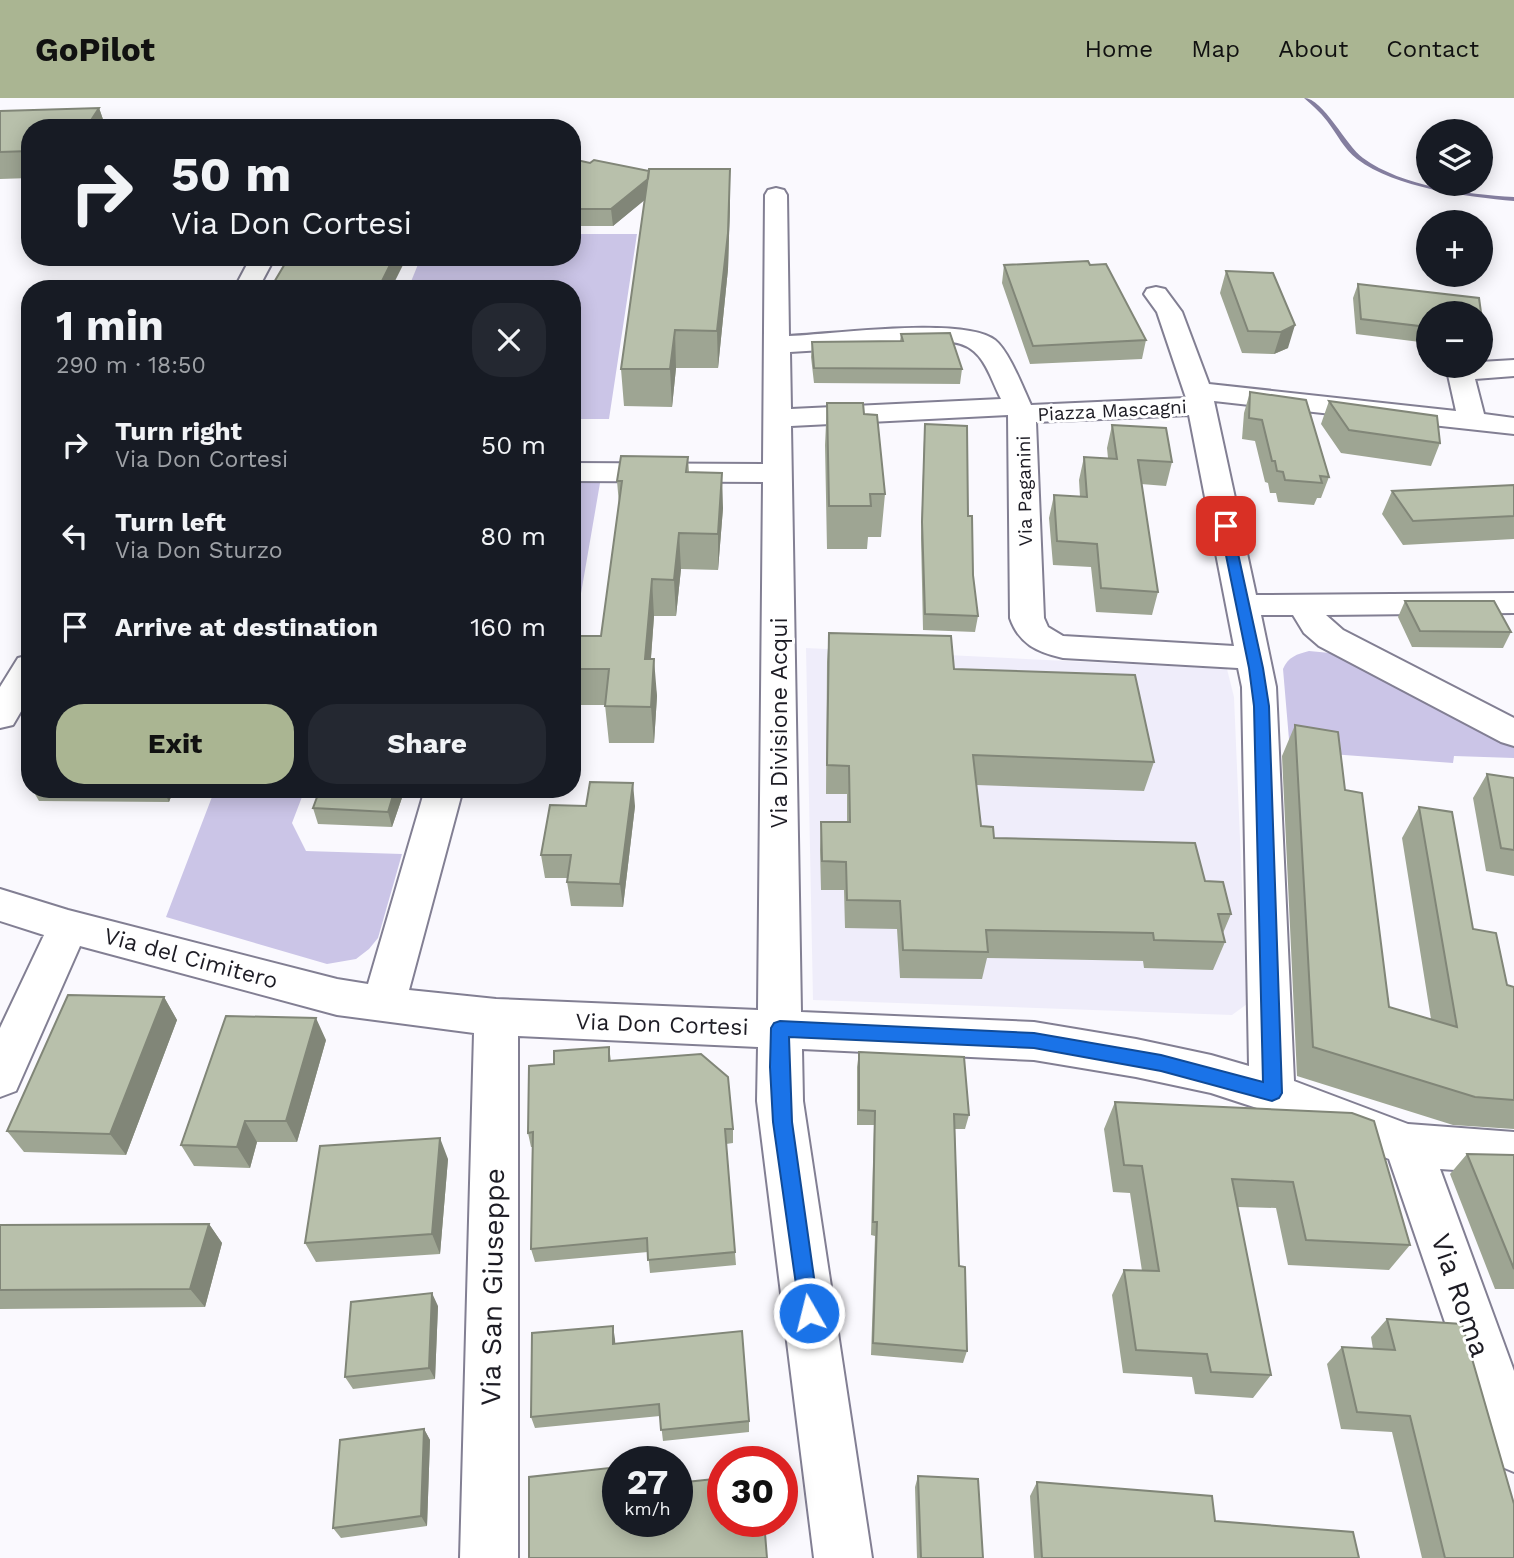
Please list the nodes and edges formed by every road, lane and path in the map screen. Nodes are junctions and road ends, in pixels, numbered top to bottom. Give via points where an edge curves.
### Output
1 (776, 195) dead end
2 (1156, 294) dead end
3 (777, 345) junction
4 (1514, 368) edge
5 (1199, 399) junction
6 (1020, 410) junction
7 (777, 418) junction
8 (1472, 420) junction
9 (1514, 426) edge
10 (581, 472) edge
11 (778, 473) junction
12 (1514, 603) edge
13 (1242, 605) junction
14 (1303, 605) junction
15 (1254, 658) junction
16 (21, 681) edge
17 (0, 716) edge
18 (1514, 733) edge
19 (441, 798) edge
20 (0, 905) edge
21 (68, 926) junction
22 (383, 1005) junction
23 (496, 1017) junction
24 (780, 1028) junction
25 (0, 1077) edge
26 (1272, 1093) junction
27 (1408, 1144) junction
28 (1514, 1153) edge
29 (1514, 1445) edge
30 (489, 1558) edge
31 (843, 1558) edge

1 - 3 street, Via Divisione Acqui
2 - 5 street via 1169,312
3 - 6 street, Via Paganini via 966,335 990,350
3 - 7 street, Via Divisione Acqui
4 - 8 street via 1461,374
5 - 6 street, Piazza Mascagni
5 - 8 street, Piazza Mascagni
5 - 13 street
6 - 7 street
6 - 15 street, Via Paganini via 1027,618 1038,638 1063,647
7 - 11 street, Via Divisione Acqui
8 - 9 street, Piazza Mascagni
10 - 11 street
11 - 24 street, Via Divisione Acqui
12 - 14 street
13 - 14 street
13 - 15 street
14 - 18 street via 1331,638
15 - 26 street via 1261,706
16 - 17 street
19 - 22 street
20 - 21 street, Via del Cimitero
21 - 22 street, Via del Cimitero
21 - 25 street
22 - 23 street, Via Don Cortesi
23 - 24 street, Via Don Cortesi
23 - 30 street, Via San Giuseppe
24 - 26 street, Via Don Cortesi via 1034,1041 1174,1066
24 - 31 street, Via Divisione Acqui via 782,1122
26 - 27 street, Via Don Cortesi
27 - 28 street, Via Don Cortesi
27 - 29 street, Via Roma

